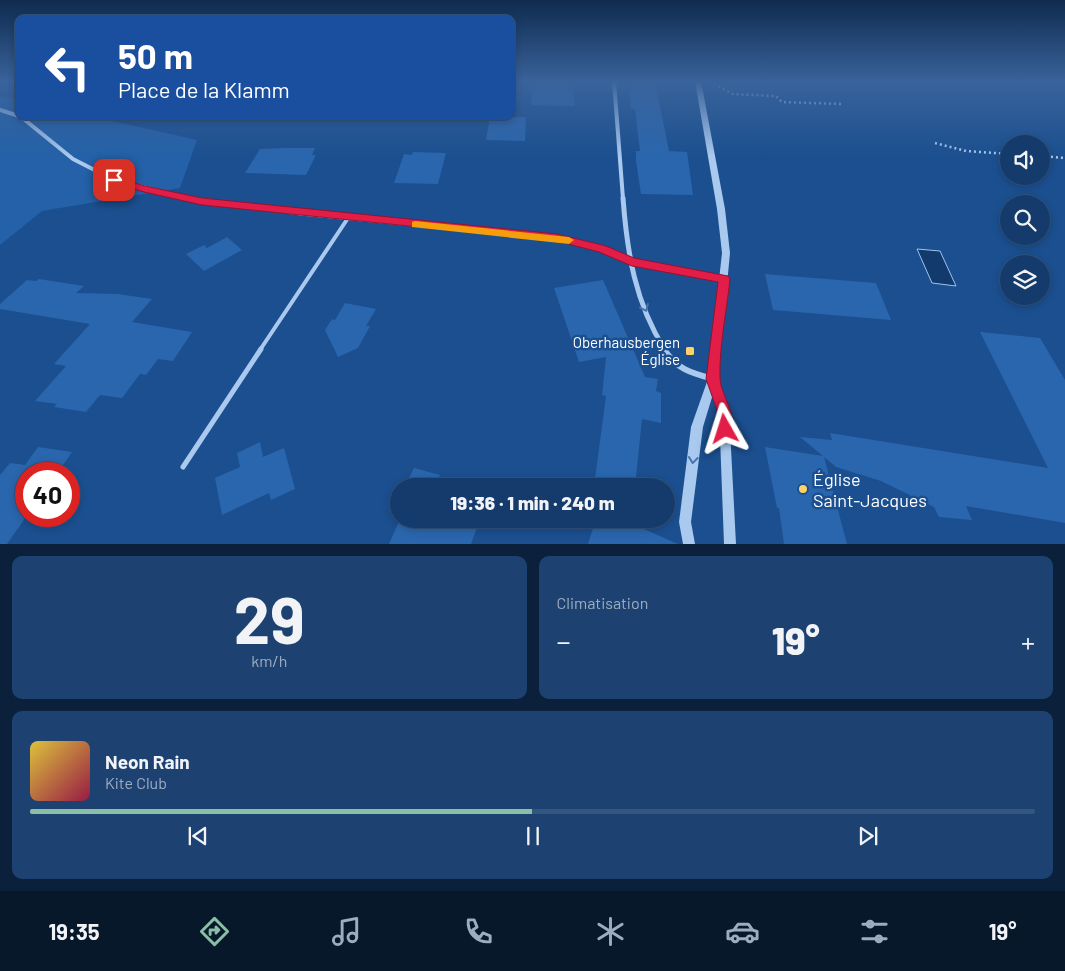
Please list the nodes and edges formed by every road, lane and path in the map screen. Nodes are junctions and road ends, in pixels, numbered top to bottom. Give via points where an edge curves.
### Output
1 (616, 106) edge
2 (703, 106) edge
3 (0, 110) edge
4 (15, 115) edge
5 (24, 120) edge
6 (935, 143) dead end
7 (1000, 153) edge
8 (1050, 157) edge
9 (1065, 158) edge
10 (348, 218) junction
11 (632, 262) junction
12 (724, 279) junction
13 (713, 379) junction
14 (183, 467) dead end
15 (689, 544) edge
16 (730, 544) edge

1 - 11 street via 626,245
2 - 12 street via 725,233
3 - 4 street
5 - 10 street via 73,159 114,180 202,202
6 - 7 path via 966,151
8 - 9 path
10 - 11 street via 557,238 602,248
10 - 14 lane
11 - 12 street
11 -> 13 street via 633,280 665,352 684,370
12 - 13 street
13 -> 15 street via 697,427 685,522
13 - 16 street via 724,410

